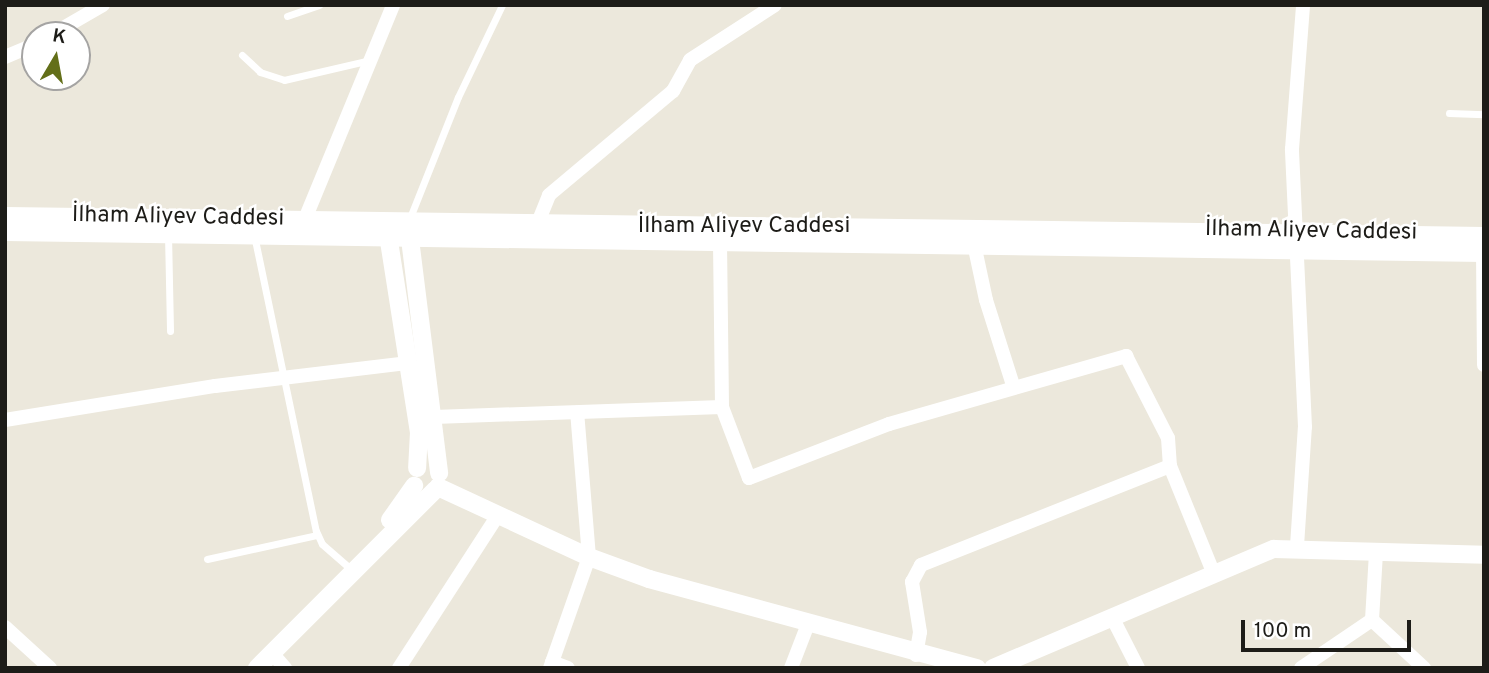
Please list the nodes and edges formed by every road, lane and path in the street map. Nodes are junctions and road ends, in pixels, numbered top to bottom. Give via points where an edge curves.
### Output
1 (103, 5) edge
2 (319, 5) edge
3 (502, 5) edge
4 (775, 5) edge
5 (1303, 5) edge
6 (388, 7) edge
7 (288, 16) dead end
8 (75, 21) edge
9 (242, 55) dead end
10 (371, 61) junction
11 (1449, 113) dead end
12 (1484, 114) edge
13 (5, 216) edge
14 (305, 219) junction
15 (537, 225) junction
16 (387, 229) junction
17 (409, 229) junction
18 (5, 231) edge
19 (168, 233) junction
20 (254, 234) junction
21 (1295, 240) junction
22 (720, 242) junction
23 (974, 244) junction
24 (1483, 246) edge
25 (170, 331) dead end
26 (1484, 362) edge
27 (409, 363) junction
28 (284, 378) junction
29 (1013, 385) junction
30 (722, 407) junction
31 (577, 412) junction
32 (434, 417) junction
33 (5, 420) edge
34 (1170, 466) junction
35 (417, 468) junction
36 (437, 483) junction
37 (414, 486) junction
38 (498, 515) junction
39 (317, 536) junction
40 (1297, 546) junction
41 (1376, 553) junction
42 (1484, 555) edge
43 (589, 557) junction
44 (207, 559) dead end
45 (346, 565) junction
46 (1213, 572) junction
47 (1112, 617) junction
48 (1372, 620) junction
49 (808, 624) junction
50 (5, 627) edge
51 (272, 653) junction
52 (916, 655) junction
53 (551, 665) edge
54 (50, 668) edge
55 (244, 668) edge
56 (257, 668) edge
57 (285, 668) edge
58 (399, 668) edge
59 (568, 668) edge
60 (791, 668) edge
61 (978, 668) edge
62 (993, 668) edge
63 (1001, 668) edge
64 (1138, 668) edge
65 (1301, 668) edge
66 (1424, 668) edge

1 - 8 street
2 - 7 lane
3 - 17 lane via 458,97
4 - 15 street via 690,60 673,91 549,195
5 - 21 street via 1293,117
6 - 10 street
9 - 10 lane via 260,72 284,80
10 - 14 street
11 - 12 lane
13 - 14 main road, İlham Aliyev Caddesi
14 - 16 main road, İlham Aliyev Caddesi
15 - 17 main road, İlham Aliyev Caddesi
15 - 21 main road, İlham Aliyev Caddesi
16 - 17 main road, İlham Aliyev Caddesi
16 - 20 main road, İlham Aliyev Caddesi
16 - 27 street
17 - 22 main road, İlham Aliyev Caddesi
17 - 32 street
18 - 19 main road, İlham Aliyev Caddesi
19 - 20 main road, İlham Aliyev Caddesi
19 - 25 lane
20 - 28 lane
21 - 23 main road, İlham Aliyev Caddesi
21 - 24 main road, İlham Aliyev Caddesi
21 - 40 street via 1305,427
22 - 23 main road, İlham Aliyev Caddesi
22 - 30 street
23 - 29 street
24 - 26 street
27 - 28 street
27 - 35 street via 419,432
28 - 33 street
28 - 39 lane
29 - 30 street via 889,424 749,478
29 - 34 street via 1126,356 1168,438
30 - 31 street
31 - 32 street
31 - 43 street
32 - 36 street
34 - 46 street
34 - 52 street via 921,565 912,582 919,625
35 - 36 street via 429,465
35 - 37 street
36 - 37 street via 421,492
36 - 38 street
36 - 51 street
37 - 45 street via 399,511
38 - 43 street
38 - 58 street
39 - 44 lane
39 - 45 lane
40 - 41 street
40 - 46 street via 1273,549
41 - 42 street
41 - 48 street
43 - 49 street
43 - 53 street
45 - 55 street
46 - 47 street
47 - 63 street
47 - 64 street
48 - 65 street
48 - 66 street
49 - 52 street
49 - 60 street
50 - 54 street
51 - 56 street
51 - 57 street
52 - 61 street
53 - 59 street
62 - 63 street

